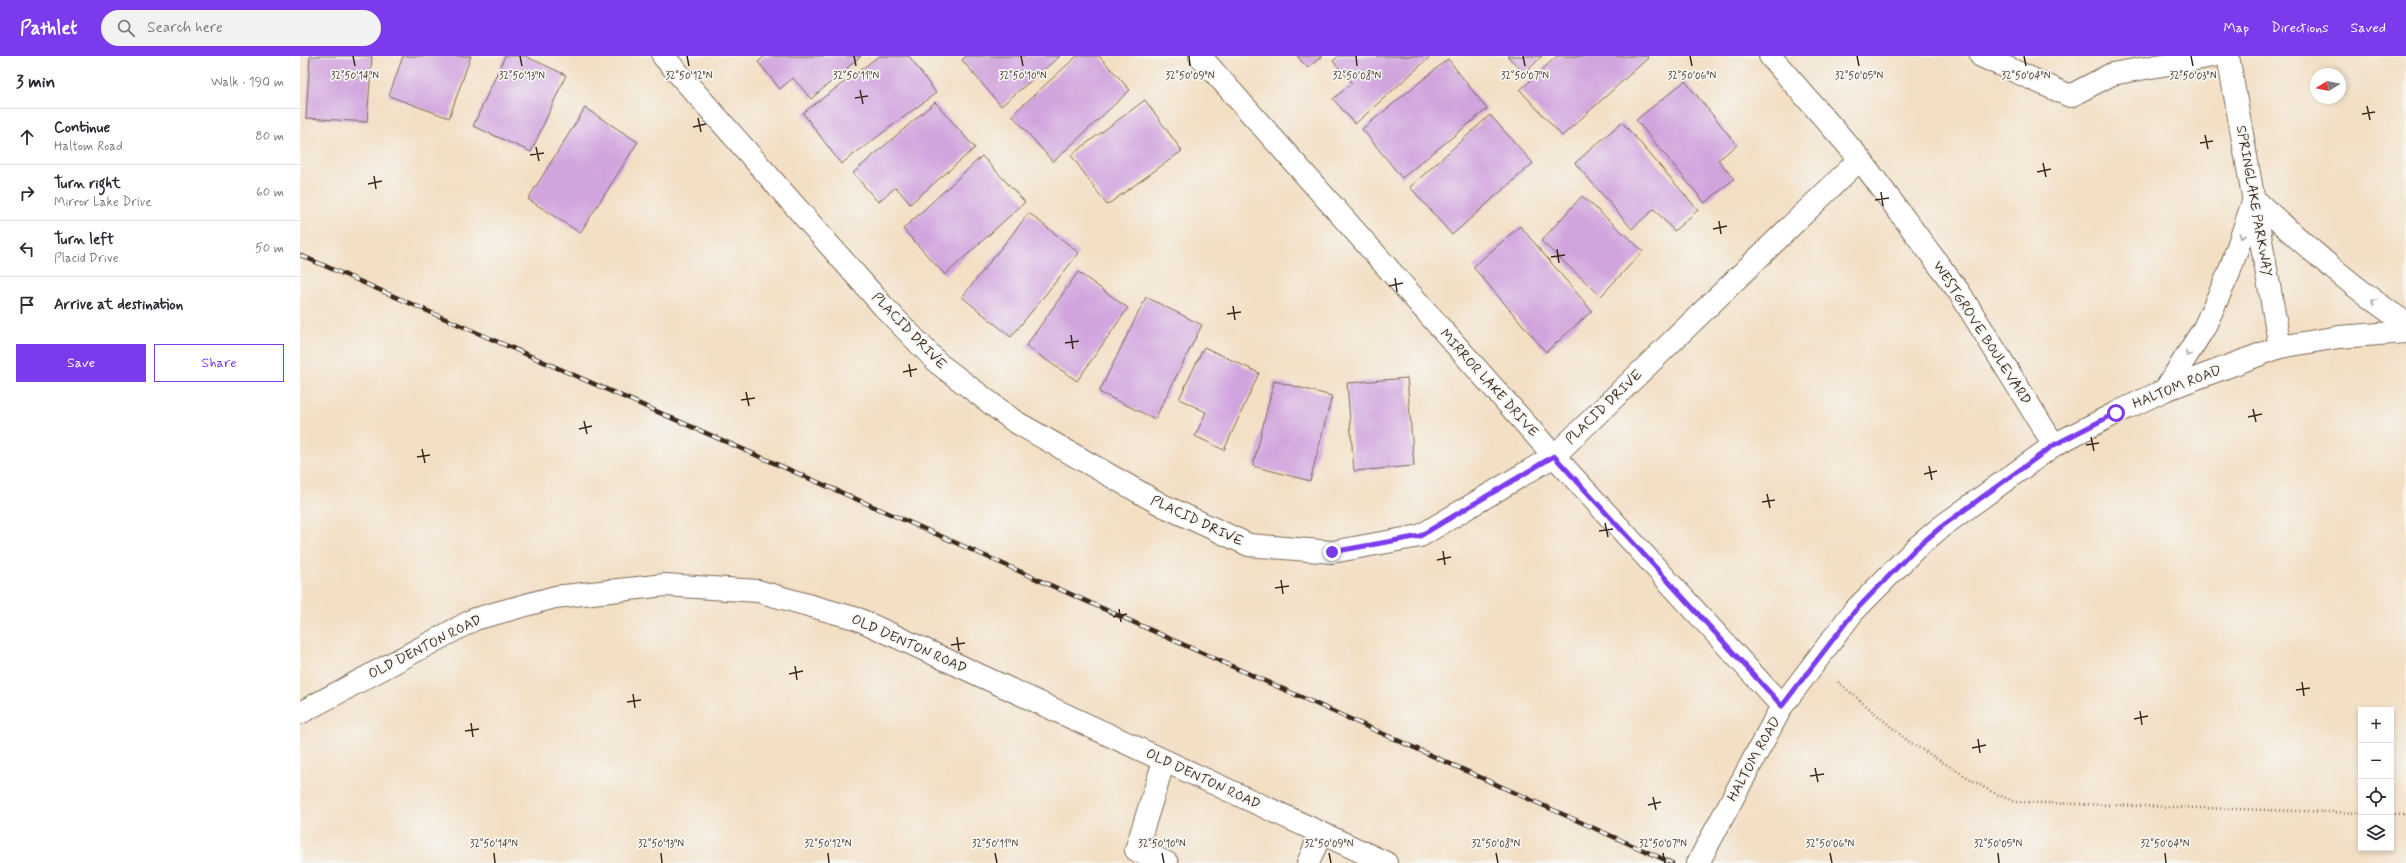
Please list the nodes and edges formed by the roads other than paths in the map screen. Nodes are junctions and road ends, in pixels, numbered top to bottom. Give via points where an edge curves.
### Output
1 (663, 56) edge
2 (1200, 56) edge
3 (1770, 56) edge
4 (1981, 56) edge
5 (2213, 56) edge
6 (2228, 56) edge
7 (1860, 159) junction
8 (2254, 199) junction
9 (2406, 324) edge
10 (2406, 332) edge
11 (2280, 347) junction
12 (2165, 390) junction
13 (2054, 445) junction
14 (1554, 456) junction
15 (1782, 706) junction
16 (300, 712) edge
17 (1164, 761) junction
18 (1321, 833) junction
19 (1167, 863) edge
20 (1308, 863) edge
21 (1386, 863) edge
22 (1698, 863) edge

1 - 14 street, PLACID DRIVE via 883,306 939,364 1014,421 1162,506 1249,545 1332,552 1420,536
2 - 14 street, MIRROR LAKE DRIVE
3 - 7 street, WESTGROVE BOULEVARD
4 - 5 street via 2070,96 2112,74
6 - 8 street, SPRINGLAKE PARKWAY
7 - 13 street, WESTGROVE BOULEVARD via 1959,292
7 - 14 street, PLACID DRIVE
9 -> 8 street via 2328,265
8 - 11 street, SPRINGLAKE PARKWAY
8 -> 12 street via 2229,273 2204,328
10 - 11 street, HALTOM ROAD via 2339,336
11 - 12 street, HALTOM ROAD
12 - 13 street, HALTOM ROAD
13 - 15 street, HALTOM ROAD via 1941,527 1915,549 1854,612
14 - 15 street, MIRROR LAKE DRIVE
15 - 22 street, HALTOM ROAD
16 - 17 street, OLD DENTON ROAD via 475,619 556,597 673,586 758,591 858,620
17 - 18 street, OLD DENTON ROAD
17 - 19 street via 1136,850
18 - 20 street
18 - 21 street, OLD DENTON ROAD

